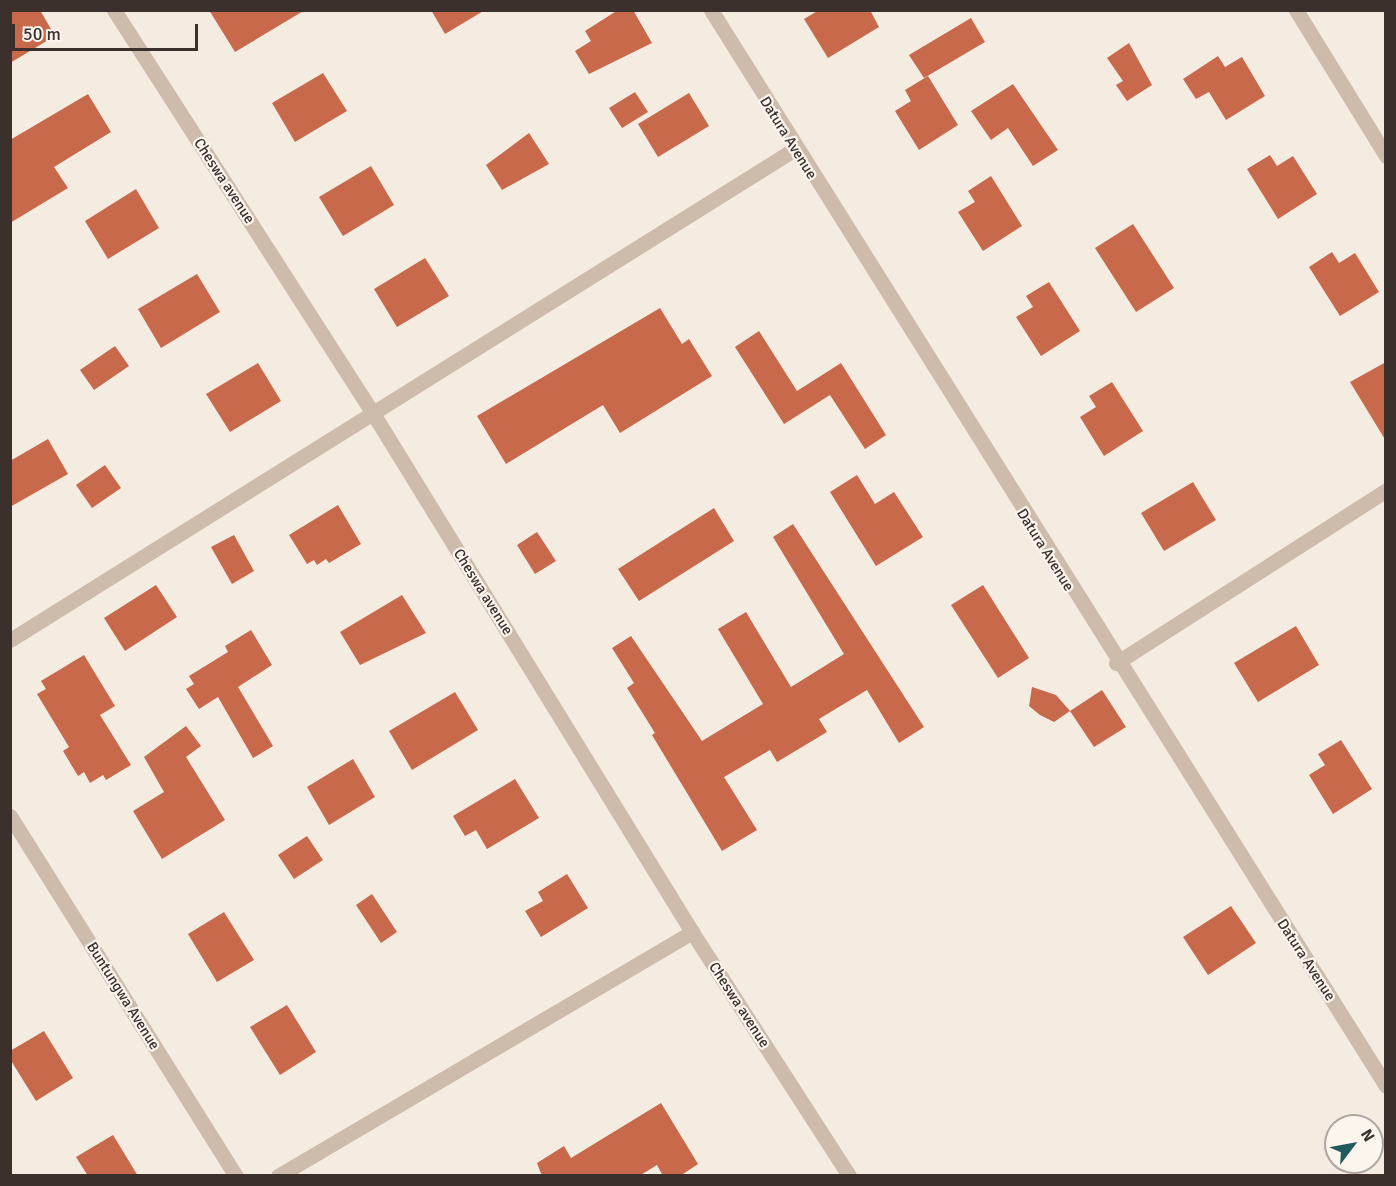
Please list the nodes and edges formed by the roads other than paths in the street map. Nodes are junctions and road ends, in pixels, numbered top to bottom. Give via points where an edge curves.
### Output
1 (114, 10) edge
2 (711, 10) edge
3 (1296, 10) edge
4 (795, 149) junction
5 (1386, 156) edge
6 (374, 415) junction
7 (1386, 490) edge
8 (10, 640) edge
9 (1116, 663) junction
10 (10, 816) edge
11 (692, 932) junction
12 (1386, 1086) edge
13 (236, 1176) edge
14 (278, 1176) edge
15 (849, 1176) edge

1 - 6 street, Cheswa avenue
2 - 4 street, Datura Avenue
3 - 5 street
4 - 6 street
4 - 9 street, Datura Avenue
6 - 8 street
6 - 11 street, Cheswa avenue
7 - 9 street
9 - 12 street, Datura Avenue
10 - 13 street, Buntungwa Avenue
11 - 14 street
11 - 15 street, Cheswa avenue

